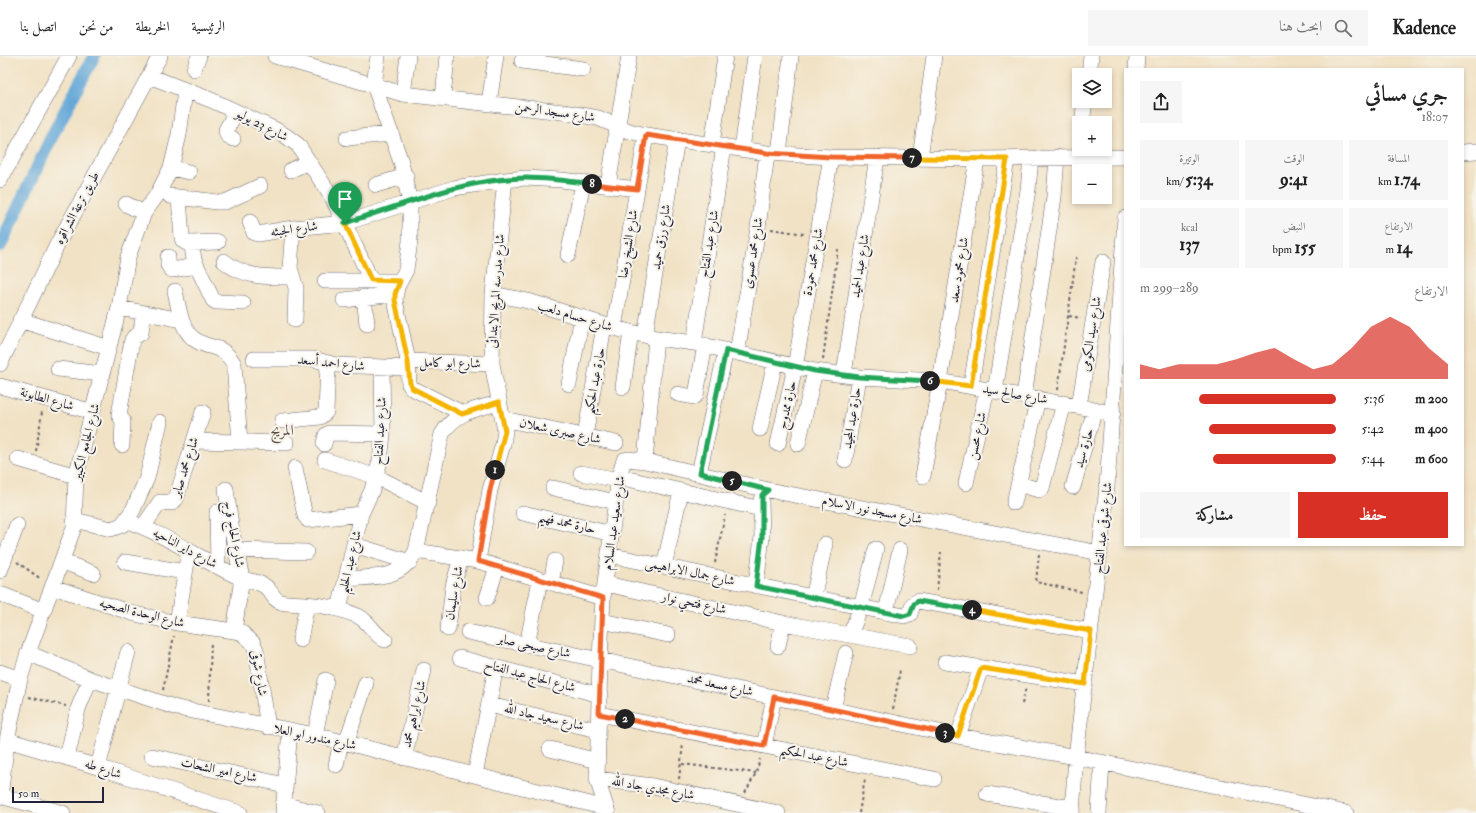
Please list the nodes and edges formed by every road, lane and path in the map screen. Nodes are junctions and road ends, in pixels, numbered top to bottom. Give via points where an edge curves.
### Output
1 (69, 56) edge
2 (160, 56) edge
3 (275, 56) edge
4 (378, 56) edge
5 (408, 56) edge
6 (447, 56) edge
7 (496, 56) edge
8 (629, 56) edge
9 (725, 56) edge
10 (755, 56) edge
11 (791, 56) edge
12 (934, 56) edge
13 (1091, 56) edge
14 (1138, 56) edge
15 (318, 62) edge
16 (522, 62) edge
17 (1090, 68) edge
18 (1136, 68) edge
19 (583, 69) dead end
20 (149, 76) junction
21 (374, 85) junction
22 (185, 91) junction
23 (404, 94) junction
24 (443, 98) junction
25 (489, 103) junction
26 (236, 112) junction
27 (618, 126) junction
28 (392, 134) junction
29 (646, 135) junction
30 (347, 138) dead end
31 (233, 139) dead end
32 (677, 140) junction
33 (718, 145) junction
34 (742, 149) junction
35 (1476, 151) edge
36 (1464, 152) edge
37 (773, 153) junction
38 (1072, 153) edge
39 (1112, 155) edge
40 (831, 157) junction
41 (877, 157) junction
42 (1057, 157) junction
43 (1124, 157) edge
44 (920, 158) junction
45 (1031, 158) junction
46 (977, 159) junction
47 (1007, 159) junction
48 (309, 162) junction
49 (171, 168) junction
50 (291, 170) dead end
51 (189, 172) dead end
52 (406, 176) junction
53 (0, 180) edge
54 (505, 180) junction
55 (583, 183) junction
56 (376, 185) dead end
57 (260, 186) dead end
58 (608, 186) junction
59 (637, 189) junction
60 (157, 195) junction
61 (179, 198) junction
62 (410, 203) junction
63 (126, 204) dead end
64 (144, 213) junction
65 (250, 222) dead end
66 (345, 223) junction
67 (293, 228) junction
68 (758, 228) junction
69 (1124, 234) edge
70 (817, 236) junction
71 (218, 242) dead end
72 (190, 243) junction
73 (838, 249) dead end
74 (568, 256) dead end
75 (168, 257) dead end
76 (1076, 257) dead end
77 (224, 260) dead end
78 (1103, 262) dead end
79 (196, 266) junction
80 (292, 277) junction
81 (371, 280) junction
82 (325, 281) dead end
83 (398, 287) junction
84 (175, 291) dead end
85 (493, 294) junction
86 (364, 297) junction
87 (344, 300) dead end
88 (243, 303) dead end
89 (120, 308) junction
90 (143, 313) junction
91 (582, 317) junction
92 (20, 320) junction
93 (182, 320) junction
94 (295, 320) dead end
95 (367, 324) dead end
96 (609, 327) junction
97 (644, 335) junction
98 (699, 344) junction
99 (109, 348) junction
100 (731, 352) junction
101 (254, 360) dead end
102 (775, 362) junction
103 (0, 364) edge
104 (328, 364) junction
105 (492, 364) junction
106 (408, 365) junction
107 (795, 367) junction
108 (382, 368) junction
109 (58, 369) dead end
110 (818, 371) junction
111 (103, 374) junction
112 (844, 374) junction
113 (859, 377) junction
114 (940, 381) junction
115 (569, 384) dead end
116 (0, 386) edge
117 (971, 386) junction
118 (623, 387) dead end
119 (991, 390) junction
120 (678, 394) dead end
121 (1031, 397) junction
122 (44, 398) junction
123 (499, 402) junction
124 (1060, 402) junction
125 (1079, 406) junction
126 (1094, 409) junction
127 (93, 412) junction
128 (203, 412) dead end
129 (1113, 413) junction
130 (462, 414) junction
131 (504, 419) junction
132 (282, 421) dead end
133 (160, 422) dead end
134 (760, 429) dead end
135 (383, 434) junction
136 (585, 436) junction
137 (194, 441) junction
138 (240, 442) junction
139 (287, 443) dead end
140 (616, 443) dead end
141 (324, 444) dead end
142 (778, 444) dead end
143 (798, 444) dead end
144 (122, 445) dead end
145 (18, 459) dead end
146 (325, 460) dead end
147 (845, 460) dead end
148 (645, 461) junction
149 (34, 464) junction
150 (295, 468) dead end
151 (581, 473) dead end
152 (700, 473) junction
153 (76, 476) junction
154 (923, 476) dead end
155 (376, 478) junction
156 (619, 479) junction
157 (966, 483) dead end
158 (1019, 484) junction
159 (1073, 487) dead end
160 (553, 488) dead end
161 (226, 489) dead end
162 (768, 490) junction
163 (681, 491) junction
164 (616, 502) junction
165 (728, 502) junction
166 (428, 503) junction
167 (1014, 503) dead end
168 (761, 509) junction
169 (217, 512) dead end
170 (523, 513) dead end
171 (361, 514) junction
172 (75, 520) junction
173 (126, 521) junction
174 (17, 525) dead end
175 (144, 527) junction
176 (612, 534) junction
177 (1041, 542) junction
178 (825, 544) dead end
179 (354, 545) junction
180 (876, 549) dead end
181 (189, 550) junction
182 (236, 550) junction
183 (900, 550) dead end
184 (306, 552) dead end
185 (941, 552) dead end
186 (1100, 553) junction
187 (6, 555) junction
188 (609, 555) junction
189 (413, 556) junction
190 (461, 558) junction
191 (478, 561) junction
192 (555, 561) dead end
193 (63, 562) junction
194 (125, 562) dead end
195 (218, 566) junction
196 (664, 566) junction
197 (498, 567) junction
198 (0, 571) edge
199 (185, 572) junction
200 (93, 573) dead end
201 (712, 576) junction
202 (242, 578) junction
203 (346, 579) junction
204 (546, 582) junction
205 (756, 586) junction
206 (52, 587) junction
207 (605, 591) junction
208 (0, 594) edge
209 (1095, 595) junction
210 (487, 598) dead end
211 (813, 598) junction
212 (935, 603) junction
213 (307, 604) junction
214 (861, 607) junction
215 (339, 609) junction
216 (44, 611) junction
217 (886, 612) junction
218 (602, 621) junction
219 (783, 622) junction
220 (177, 623) junction
221 (212, 628) junction
222 (448, 629) dead end
223 (234, 631) junction
224 (1091, 631) junction
225 (468, 632) dead end
226 (668, 635) dead end
227 (850, 635) junction
228 (300, 640) dead end
229 (385, 640) dead end
230 (527, 645) junction
231 (778, 646) dead end
232 (910, 646) dead end
233 (128, 652) dead end
234 (28, 653) junction
235 (846, 653) dead end
236 (460, 658) dead end
237 (600, 660) junction
238 (945, 662) dead end
239 (496, 667) junction
240 (981, 668) junction
241 (424, 670) dead end
242 (900, 670) dead end
243 (0, 672) edge
244 (1030, 676) junction
245 (20, 679) junction
246 (90, 679) junction
247 (326, 680) dead end
248 (366, 684) dead end
249 (1085, 684) junction
250 (118, 688) junction
251 (16, 694) junction
252 (600, 695) junction
253 (774, 697) junction
254 (160, 703) junction
255 (1022, 704) dead end
256 (489, 705) junction
257 (78, 709) junction
258 (833, 710) junction
259 (599, 714) junction
260 (208, 716) junction
261 (890, 722) junction
262 (268, 726) junction
263 (290, 730) junction
264 (598, 730) junction
265 (683, 730) junction
266 (315, 735) junction
267 (958, 736) junction
268 (7, 740) junction
269 (344, 742) junction
270 (764, 746) junction
271 (550, 749) dead end
272 (152, 756) dead end
273 (1076, 757) junction
274 (68, 758) junction
275 (404, 758) junction
276 (598, 761) junction
277 (1102, 762) junction
278 (336, 764) dead end
279 (867, 766) junction
280 (98, 767) junction
281 (1, 769) edge
282 (475, 775) junction
283 (597, 779) junction
284 (934, 779) dead end
285 (285, 785) junction
286 (987, 794) dead end
287 (0, 797) edge
288 (739, 805) junction
289 (283, 809) edge
290 (607, 810) edge
291 (1072, 810) edge
292 (64, 813) edge
293 (240, 813) edge
294 (318, 813) edge
295 (778, 813) edge
296 (859, 813) edge
297 (1099, 813) edge
298 (1346, 813) edge

1 - 53 street
2 - 20 street, طريق ترعة الشراقوه
3 - 15 street, شارع مسجد الرحمن
4 - 21 street
5 - 23 street
6 - 24 street
7 - 25 street
8 - 27 street
9 - 33 street, شارع عبد الفتاح
10 - 34 street
11 - 37 street, شارع محمد عسوى
12 - 44 street
13 - 17 street
14 - 18 street
15 - 21 street, شارع مسجد الرحمن
16 - 19 street
20 - 22 street, شارع 23 يوليو
20 - 92 street, طريق ترعة الشراقوه via 84,193
21 - 23 street, شارع مسجد الرحمن
21 - 28 street
22 - 26 street, شارع 23 يوليو
22 - 49 street, شارع الجامع الكبير
23 - 24 street, شارع مسجد الرحمن
24 - 25 street, شارع مسجد الرحمن
25 - 27 street, شارع مسجد الرحمن via 598,118
26 - 31 street via 226,130 227,135
26 - 48 street, شارع 23 يوليو via 286,136 298,145
27 - 29 street, شارع مسجد الرحمن
27 - 58 street
28 - 30 street
28 - 52 street
29 - 32 street, شارع مسجد الرحمن
29 - 59 street, شارع الشيخ رضا
32 - 33 street, شارع مسجد الرحمن
32 - 97 street, شارع رزق حميد
33 - 34 street, شارع مسجد الرحمن
33 - 98 street, شارع عبد الفتاح
34 - 37 street, شارع مسجد الرحمن
35 - 36 street
37 - 40 street, شارع مسجد الرحمن
37 - 68 street, شارع محمد عسوى
38 - 42 street, شارع مسجد الرحمن
39 - 43 street, شارع مسجد الرحمن
40 - 41 street, شارع مسجد الرحمن
40 - 70 street, شارع محمد حمودة
41 - 44 street, شارع مسجد الرحمن
41 - 112 street, شارع عبد الحميد
42 - 45 street, شارع مسجد الرحمن
42 - 121 street
44 - 46 street, شارع مسجد الرحمن
45 - 47 street, شارع مسجد الرحمن
45 - 119 street, شارع محسن via 1028,190
46 - 47 street, شارع مسجد الرحمن
46 - 114 street, شارع محمود سعد
47 - 117 street
48 - 50 street
48 - 66 street, شارع 23 يوليو
49 - 51 street
49 - 60 street, شارع الجامع الكبير
52 - 56 street
52 - 62 street
54 - 55 street, شارع الجبثه via 525,178
54 - 62 street, شارع الجبثه via 454,188
54 - 85 street, شارع مدرسه المريج الابتدائى
55 - 58 street, شارع الجبثه
55 - 74 street
57 - 61 street via 225,202
58 - 59 street, شارع الجبثه
59 - 96 street, شارع الشيخ رضا
60 - 61 street
60 - 64 street, شارع الجامع الكبير
61 - 72 street via 182,238
62 - 66 street, شارع الجبثه
62 - 83 street via 410,241 406,270
63 - 64 street
64 - 89 street, شارع الجامع الكبير via 128,257
65 - 67 street, شارع الجبثه via 254,233 258,234
66 - 67 street, شارع الجبثه
66 - 81 street, شارع 23 يوليو
67 - 80 street via 290,268
68 - 70 path
68 - 100 street, شارع محمد عسوى
69 - 129 street, شارع شوقى عبد الفتاح
70 - 107 street, شارع محمد حمودة
71 - 72 street
72 - 79 street
73 - 110 path
75 - 79 street via 168,265 172,270
76 - 124 path
77 - 80 street via 234,269 248,274
78 - 125 street, شارع سيد الكومى
79 - 88 street via 213,300
80 - 94 street via 296,300
81 - 82 street
81 - 83 street
83 - 86 street
83 - 106 street via 396,307
84 - 93 street
85 - 91 street, شارع حسام دلعب
85 - 105 street, شارع مدرسه المريج الابتدائى
86 - 87 street
86 - 95 street
89 - 90 street
89 - 99 street, شارع الجامع الكبير
90 - 93 street
90 - 144 street via 141,333 132,340 119,414 123,421
91 - 96 street, شارع حسام دلعب
91 - 115 street
92 - 99 street
92 - 103 street, طريق ترعة الشراقوه
93 - 138 street via 186,330 194,338 222,350 230,356 234,364
96 - 97 street, شارع حسام دلعب
96 - 136 street, حارة عبد الحكيم
97 - 98 street, شارع صالح سيد
97 - 118 street
97 - 148 street
98 - 100 street, شارع صالح سيد
98 - 120 street, شارع عبد الفتاح via 696,395 694,397
99 - 111 street, شارع الجامع الكبير
100 - 102 street, شارع صالح سيد
100 - 152 street, شارع محمد عسوى
101 - 104 street, شارع احمد أسعد via 313,360
102 - 107 street, شارع صالح سيد
102 - 134 street
104 - 108 street, شارع احمد أسعد
104 - 132 street via 326,412 320,417
105 - 106 street, شارع ابو كامل
105 - 123 street, شارع مدرسه المريج الابتدائى
106 - 108 street, شارع احمد أسعد
106 - 130 street via 412,388
107 - 110 street, شارع صالح سيد
107 - 142 street, حارة ممدوح
108 - 135 street, شارع عبد الفتاح
109 - 111 street
110 - 112 street, شارع صالح سيد
110 - 143 street
111 - 127 street, شارع الجامع الكبير
112 - 113 street, شارع صالح سيد
113 - 114 street, شارع صالح سيد
113 - 147 street, حارة عبد المجيد
114 - 117 street, شارع صالح سيد
114 - 154 street, شارع محمود سعد
116 - 122 street, شارع الطابونة
117 - 119 street, شارع صالح سيد
119 - 121 street, شارع صالح سيد
119 - 157 street, شارع محسن
121 - 124 street, شارع صالح سيد
121 - 158 street
122 - 127 street, شارع الطابونة
122 - 149 path
123 - 130 street
123 - 131 street, شارع مدرسه المريج الابتدائى
124 - 125 street, شارع صالح سيد
124 - 158 street via 1042,488 1039,490
125 - 126 street, شارع صالح سيد
126 - 129 street, شارع صالح سيد
126 - 159 street, حارة سيد
127 - 153 street, شارع الجامع الكبير
128 - 137 street, شارع محمد صابر
129 - 186 street, شارع شوقى عبد الفتاح
130 - 166 street via 450,422 442,434
131 - 136 street, شارع صبرى شعلان
131 - 191 street, شارع مدرسه المريج الابتدائى via 503,444 490,490
133 - 173 street via 147,478
135 - 141 street via 329,433
135 - 155 street, شارع عبد الفتاح
136 - 140 street, شارع صبرى شعلان
137 - 138 street
137 - 175 street, شارع محمد صابر via 174,502 160,502
138 - 139 street
145 - 149 street
146 - 155 street
148 - 152 street, شارع مسجد نور الاسلام
148 - 156 street, شارع سعيد عبد السلام via 624,460
149 - 153 street
150 - 171 street via 308,520
151 - 156 street
152 - 162 street, شارع مسجد نور الاسلام
153 - 172 street, شارع الجامع الكبير
155 - 166 street
155 - 171 street, شارع عبد الفتاح
156 - 163 street
156 - 164 street, شارع سعيد عبد السلام
158 - 167 street
160 - 164 street
161 - 182 street, شارع الحاج فرج
162 - 168 street via 762,495
162 - 177 street, شارع مسجد نور الاسلام
163 - 165 street
163 - 196 street
164 - 176 street, شارع سعيد عبد السلام
165 - 168 street
165 - 201 path
166 - 189 street
168 - 205 street via 762,537
169 - 195 street
170 - 176 street, حارة محمد فهيم
171 - 179 street, شارع عبد الحليم
172 - 173 street via 111,529
172 - 193 street, شارع الجامع الكبير
173 - 175 street, شارع داير الناحيه
174 - 187 street
175 - 181 street, شارع داير الناحيه
176 - 188 street, شارع سعيد عبد السلام
177 - 186 street, شارع مسجد نور الاسلام
177 - 209 path via 1036,582
178 - 211 street
179 - 189 street
179 - 203 street, شارع عبد الحليم
180 - 214 street
181 - 195 street, شارع داير الناحيه
181 - 199 street
182 - 184 street
182 - 202 street, شارع الحاج فرج
183 - 217 street
185 - 212 path
186 - 209 street, شارع شوقى عبد الفتاح
187 - 198 street
187 - 206 path
188 - 196 street, شارع جمال الابراهيمى
188 - 207 street, شارع سعيد عبد السلام
189 - 190 street
189 - 203 street via 395,573 385,577
190 - 191 street
190 - 222 street, شارع سليمان via 453,586
191 - 197 street
192 - 204 street
193 - 200 street
193 - 206 street, شارع الجامع الكبير
194 - 199 street
195 - 202 street, شارع داير الناحيه
196 - 201 street, شارع جمال الابراهيمى
197 - 204 street
197 - 210 street
199 - 220 street
201 - 205 street, شارع جمال الابراهيمى
202 - 213 street, شارع داير الناحيه via 267,587 280,602
202 - 223 street
203 - 215 street, شارع عبد الحليم
204 - 207 street
204 - 230 street
205 - 211 street, شارع جمال الابراهيمى
206 - 216 street, شارع الجامع الكبير
206 - 220 street, شارع الوحدة الصحيه via 135,614
207 - 218 street, شارع سعيد عبد السلام
207 - 219 street, شارع فتحي نوار
208 - 216 street
209 - 224 street, شارع شوقى عبد الفتاح
211 - 214 street, شارع جمال الابراهيمى
212 - 217 street, شارع جمال الابراهيمى via 915,602 910,614 904,616
212 - 224 street, شارع جمال الابراهيمى
213 - 215 street, شارع داير الناحيه
213 - 228 street
214 - 217 street, شارع جمال الابراهيمى
214 - 227 street
215 - 229 street, شارع داير الناحيه via 369,623 378,636
216 - 234 street, شارع الجامع الكبير
218 - 226 street
218 - 237 street, شارع سعيد عبد السلام
219 - 227 street, شارع فتحي نوار
219 - 231 street
220 - 221 street, شارع الوحدة الصحيه
220 - 254 path
221 - 223 street, شارع الوحدة الصحيه
221 - 260 path
223 - 262 street, شارع شوقى via 248,636 256,650
224 - 249 street, شارع شوقى عبد الفتاح
225 - 230 street, شارع صبحى صابر
227 - 232 street, شارع فتحي نوار
230 - 237 street, شارع صبحى صابر
233 - 250 street
234 - 245 street, شارع الجامع الكبير
234 - 246 street, شارع مندور ابو العلا
235 - 258 street
236 - 239 street, شارع الحاج عبد الفتاح
237 - 252 street, شارع سعيد عبد السلام
237 - 253 street, شارع مسعد محمد
238 - 240 street
239 - 252 street, شارع الحاج عبد الفتاح
239 - 256 street
240 - 244 street
240 - 267 street
241 - 275 street, شارع ابراهيم محمد
242 - 261 path
243 - 245 street
244 - 249 street
244 - 255 path
245 - 251 street, شارع الجامع الكبير
246 - 250 street, شارع مندور ابو العلا
246 - 257 street
247 - 266 street
248 - 269 street
249 - 273 street, شارع شوقى عبد الفتاح
250 - 254 street, شارع مندور ابو العلا
250 - 280 street
251 - 257 path
251 - 268 street, شارع الجامع الكبير
252 - 259 street, شارع سعيد عبد السلام
253 - 258 street, شارع مسعد محمد
253 - 270 street
254 - 260 street, شارع مندور ابو العلا
256 - 264 street, شارع سعيد جاد الله
256 - 282 street
257 - 274 street
258 - 261 street, شارع مسعد محمد
259 - 264 street, شارع سعيد عبد السلام
259 - 265 street, شارع عبد الحكيم
260 - 262 street, شارع مندور ابو العلا
261 - 267 street, شارع مسعد محمد
262 - 263 street, شارع مندور ابو العلا
263 - 266 street, شارع مندور ابو العلا
263 - 285 street
264 - 276 street, شارع سعيد عبد السلام
265 - 270 street, شارع عبد الحكيم
265 - 288 path via 682,764 756,773
266 - 269 street, شارع مندور ابو العلا
267 - 273 street, شارع مسعد محمد
268 - 274 street, شارع طه
268 - 281 street, شارع الجامع الكبير
269 - 275 street, شارع مندور ابو العلا
269 - 278 street
270 - 279 street, شارع عبد الحكيم
271 - 276 street
272 - 285 street, شارع امير الشحات
273 - 277 street, شارع مسعد محمد
273 - 291 street, شارع شوقى عبد الفتاح
274 - 280 street, شارع طه
275 - 282 street, شارع مندور ابو العلا
276 - 283 street, شارع سعيد عبد السلام
277 - 297 street
277 - 298 street, شارع مسعد محمد
279 - 284 street, شارع عبد الحكيم
279 - 296 path
280 - 293 street, شارع طه
281 - 287 street, شارع الجامع الكبير
282 - 290 street, شارع مندور ابو العلا
283 - 288 street, شارع مجدي جاد الله via 653,786
283 - 290 street
285 - 289 street
286 - 291 street
287 - 292 street
288 - 295 street, شارع مجدي جاد الله
289 - 294 street

